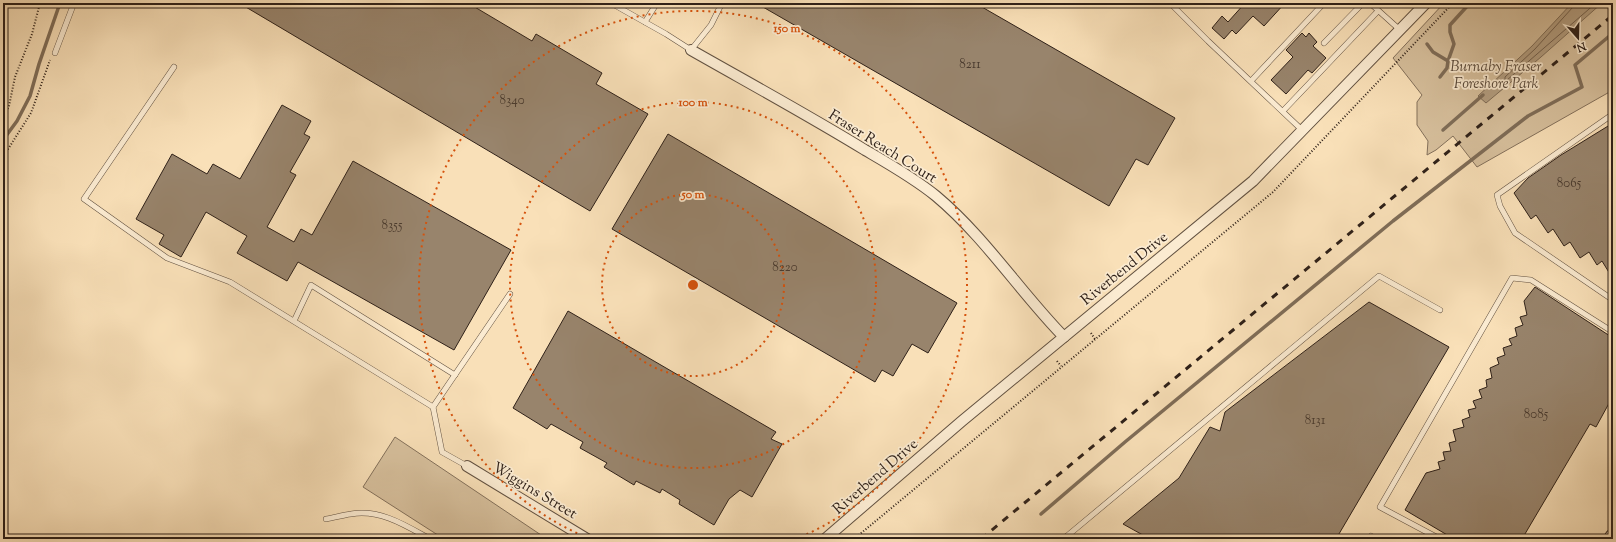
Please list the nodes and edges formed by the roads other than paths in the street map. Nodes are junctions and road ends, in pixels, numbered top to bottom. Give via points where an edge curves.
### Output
1 (74, 3) edge
2 (612, 3) edge
3 (657, 3) edge
4 (1170, 3) edge
5 (1324, 3) edge
6 (1363, 3) edge
7 (1370, 3) edge
8 (1426, 3) edge
9 (720, 4) edge
10 (1378, 11) junction
11 (645, 22) junction
12 (1400, 30) junction
13 (1324, 43) dead end
14 (691, 50) junction
15 (55, 53) road end
16 (174, 67) dead end
17 (1250, 81) junction
18 (1283, 111) junction
19 (1613, 114) edge
20 (1302, 130) junction
21 (510, 294) dead end
22 (1613, 300) edge
23 (1440, 310) dead end
24 (294, 321) junction
25 (1613, 332) edge
26 (1064, 337) junction
27 (455, 375) junction
28 (433, 407) junction
29 (467, 466) joint
30 (326, 519) dead end
31 (1371, 536) dead end
32 (1613, 536) edge
33 (1065, 537) edge
34 (430, 539) edge
35 (587, 539) edge
36 (825, 539) edge
37 (1074, 539) edge
38 (1376, 539) edge
39 (1440, 539) edge
40 (1611, 539) edge

1 - 15 lane
2 - 11 lane
3 - 11 lane
4 - 17 lane
5 - 17 lane
6 - 13 lane
7 - 10 lane
8 - 12 street, Riverbend Drive
9 - 14 lane via 711,25
10 - 12 lane
10 - 18 lane
11 - 14 lane
12 - 20 street, Riverbend Drive
14 - 26 street, Fraser Reach Court via 848,140 911,178 935,196 978,236
16 - 24 lane via 84,199 166,258 230,282
17 - 18 lane
18 - 20 lane
19 - 22 lane via 1497,195 1515,233
20 - 26 street, Riverbend Drive via 1253,181
21 - 27 lane
23 - 33 lane via 1379,276
24 - 27 lane via 311,285
24 - 28 lane
25 - 39 lane via 1531,280 1512,278 1380,507
26 - 36 street, Riverbend Drive
27 - 28 lane
28 - 29 lane via 442,452
29 - 35 street, Wiggins Street
30 - 34 lane via 352,514 374,514 395,520
31 - 38 lane
32 - 40 street
33 - 37 lane

